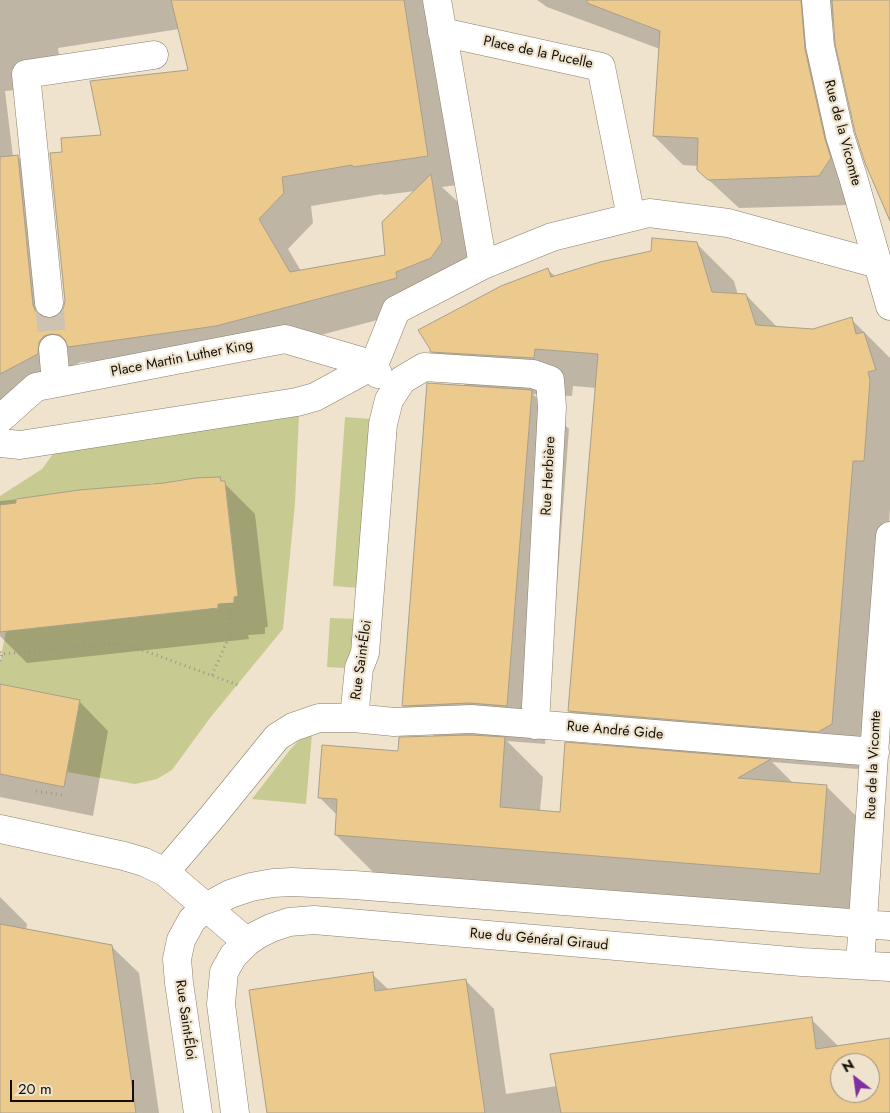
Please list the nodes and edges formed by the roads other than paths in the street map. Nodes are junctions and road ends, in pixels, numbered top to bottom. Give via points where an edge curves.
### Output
1 (437, 0) edge
2 (816, 0) edge
3 (442, 32) junction
4 (154, 55) dead end
5 (631, 217) junction
6 (878, 264) junction
7 (483, 265) junction
8 (49, 303) tunnel mouth
9 (890, 306) edge
10 (53, 349) tunnel mouth
11 (374, 365) junction
12 (56, 383) junction
13 (396, 390) junction
14 (0, 419) edge
15 (0, 443) edge
16 (890, 536) edge
17 (354, 718) junction
18 (535, 725) junction
19 (875, 752) junction
20 (0, 829) edge
21 (165, 872) junction
22 (206, 907) junction
23 (877, 925) edge
24 (247, 942) junction
25 (860, 965) junction
26 (890, 967) edge
27 (198, 1113) edge
28 (235, 1113) edge

1 - 3 street
2 - 6 street, Rue de la Vicomte via 820,46 840,136
3 - 5 street, Place de la Pucelle via 601,67
3 - 7 street
4 - 8 street via 26,74
5 - 6 street via 649,213 728,223
5 - 7 street via 552,237
6 - 9 street, Rue de la Vicomte
7 - 11 street via 396,310
10 - 12 street
11 - 12 street, Place Martin Luther King via 285,339
11 - 13 street
11 - 15 street via 315,397 296,402 20,446
12 - 14 street, Place Martin Luther King via 36,386
13 - 17 street, Rue Saint-Éloi via 383,424 365,653 359,668
13 - 18 street, Rue Herbière via 424,368 534,374 550,380 552,407
16 - 19 street, Rue de la Vicomte
17 - 18 street, Rue André Gide via 394,722 471,719
17 - 21 street, Rue Saint-Éloi via 319,718 293,727 277,737
18 - 19 street, Rue André Gide
19 - 23 street, Rue de la Vicomte
20 - 21 street via 124,856
21 - 22 street
22 - 23 street via 251,887 292,882
22 - 24 street
22 - 27 street, Rue Saint-Éloi via 192,920 181,940 177,960
23 - 25 street, Rue de la Vicomte
24 - 25 street, Rue du Général Giraud via 289,922 314,920
24 - 28 street via 233,956 224,972 222,988 221,1004
25 - 26 street, Rue du Général Giraud

